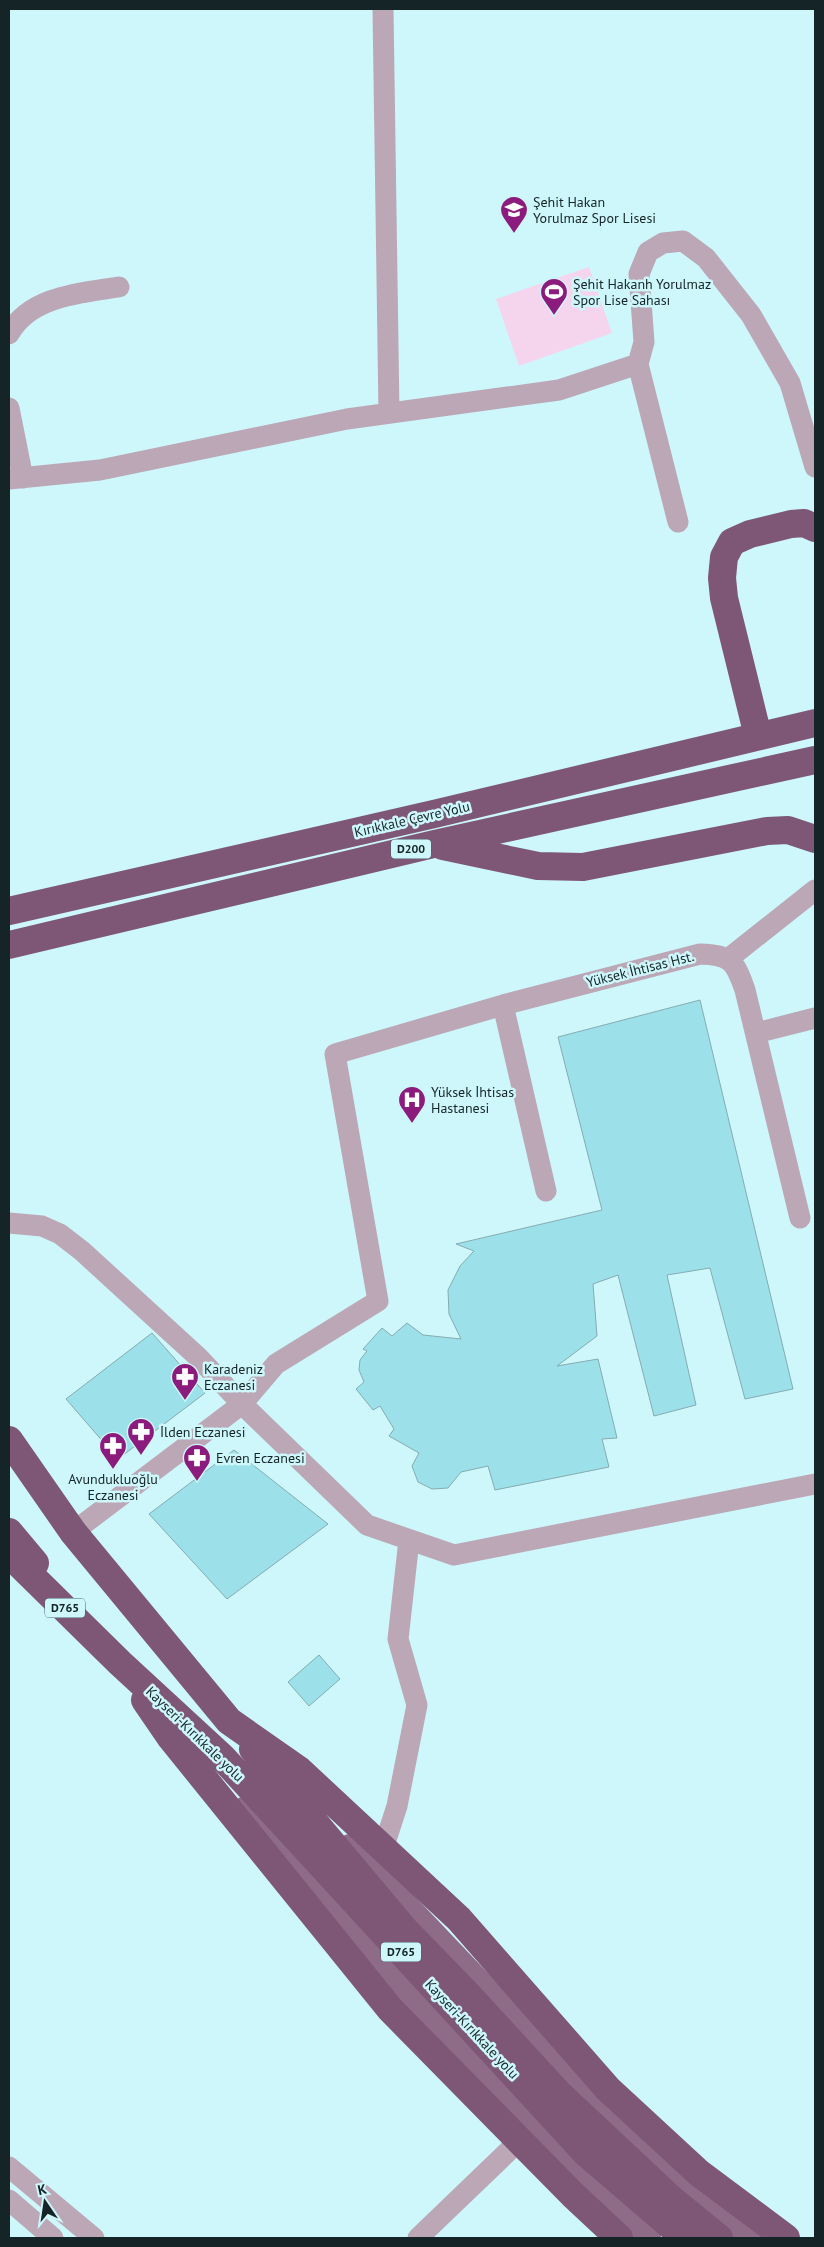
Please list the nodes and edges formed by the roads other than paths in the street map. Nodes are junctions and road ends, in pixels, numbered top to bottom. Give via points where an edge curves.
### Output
1 (383, 9) edge
2 (119, 287) dead end
3 (9, 334) edge
4 (638, 364) junction
5 (9, 408) edge
6 (389, 413) junction
7 (815, 468) edge
8 (16, 479) edge
9 (678, 522) dead end
10 (815, 528) edge
11 (815, 723) edge
12 (758, 736) junction
13 (815, 760) edge
14 (815, 839) edge
15 (434, 844) junction
16 (815, 890) edge
17 (9, 911) edge
18 (77, 929) junction
19 (9, 945) edge
20 (728, 959) junction
21 (9, 966) edge
22 (504, 1004) junction
23 (815, 1018) edge
24 (756, 1033) junction
25 (546, 1191) dead end
26 (800, 1218) dead end
27 (9, 1223) edge
28 (242, 1404) junction
29 (9, 1440) edge
30 (9, 1459) edge
31 (815, 1484) edge
32 (73, 1532) junction
33 (409, 1540) junction
34 (10, 1551) edge
35 (120, 1663) junction
36 (229, 1721) junction
37 (383, 1849) junction
38 (523, 2131) junction
39 (10, 2170) edge
40 (9, 2200) edge
41 (53, 2238) edge
42 (94, 2238) edge
43 (418, 2238) edge
44 (619, 2238) edge
45 (648, 2238) edge
46 (685, 2238) edge
47 (720, 2238) edge
48 (756, 2238) edge
49 (786, 2238) edge

1 - 6 street
2 - 3 street via 69,295 38,306 15,323
4 - 6 street via 559,390
4 - 7 street via 644,342 639,274 648,252 663,244 683,241 706,258 751,315 790,383
4 - 9 street
5 - 8 street
6 - 8 street via 100,470
10 - 12 highway via 804,522 750,534 732,542 724,557 724,598
11 - 12 highway, Kırıkkale Çevre Yolu / D200
12 - 17 highway, Kırıkkale Çevre Yolu / D200
13 - 15 highway, D200
14 - 15 highway via 788,830 767,831 582,867 520,863
15 - 18 highway, D200
16 - 20 street
18 - 19 highway, D200
18 - 21 highway
20 - 22 street, Yüksek İhtisas Hst. via 720,955 700,954
20 - 24 street via 739,972
22 - 25 street
22 - 28 street, Yüksek İhtisas Hst. via 335,1054 378,1301 276,1364
23 - 24 street
24 - 26 street
27 - 28 street via 42,1226 60,1234 82,1251 198,1357
28 - 32 street
28 - 33 street via 367,1525
29 - 32 highway
30 - 32 highway
31 - 33 street via 454,1555
32 - 36 highway
33 - 37 street via 398,1639 417,1705 397,1806
34 - 35 highway, D765
35 - 38 highway via 170,1738 390,2009
35 - 46 highway, Kayseri-Kırıkkale yolu / D765 via 222,1757 586,2153
36 - 37 highway via 299,1770
36 - 47 highway, Kayseri-Kırıkkale yolu / D765 via 404,1929 559,2094 663,2192
36 - 48 main road via 606,2116 729,2220
37 - 49 highway via 459,1919 608,2089 699,2173
38 - 43 street
38 - 44 highway
38 - 45 main road
39 - 42 street
40 - 41 street

